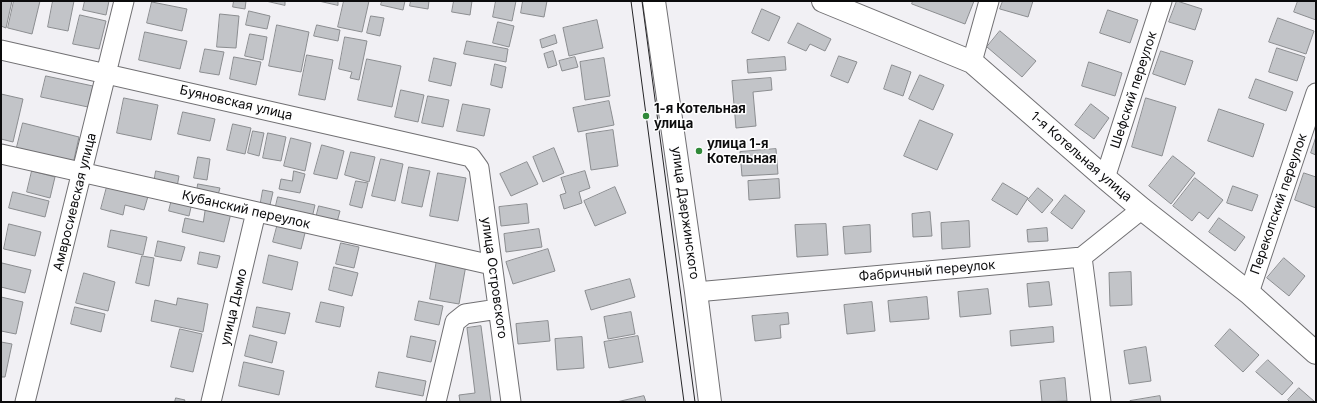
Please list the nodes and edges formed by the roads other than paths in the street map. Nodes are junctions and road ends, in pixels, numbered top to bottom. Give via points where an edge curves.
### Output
1 (124, 1) edge
2 (654, 1) edge
3 (822, 1) edge
4 (989, 1) edge
5 (1162, 1) edge
6 (1, 50) edge
7 (972, 62) junction
8 (106, 74) junction
9 (1316, 93) edge
10 (1, 154) edge
11 (470, 157) joint
12 (82, 172) junction
13 (1105, 178) junction
14 (1142, 209) junction
15 (256, 212) junction
16 (1082, 257) junction
17 (492, 265) junction
18 (696, 292) junction
19 (1249, 293) junction
20 (498, 309) junction
21 (1316, 352) edge
22 (25, 402) edge
23 (211, 402) edge
24 (436, 402) edge
25 (511, 402) edge
26 (710, 402) edge
27 (1101, 402) edge

1 - 8 street, Амвросиевская улица
2 - 18 street, улица Дзержинского
3 - 7 street, 1-я Котельная улица
4 - 7 street
5 - 13 street, Шефский переулок
6 - 8 street, Буяновская улица
7 - 13 street, 1-я Котельная улица
8 - 11 street, Буяновская улица
8 - 12 street, Амвросиевская улица
9 - 19 street, Перекопский переулок
10 - 12 street, Кубанский переулок
11 - 17 street, улица Островского via 479,168
12 - 15 street, Кубанский переулок
12 - 22 street, Амвросиевская улица
13 - 14 street, 1-я Котельная улица
14 - 16 street
14 - 19 street, 1-я Котельная улица
15 - 17 street, Кубанский переулок
15 - 23 street, улица Дымо
16 - 18 street, Фабричный переулок
16 - 27 street
17 - 20 street, улица Островского
18 - 26 street, улица Дзержинского
19 - 21 street, 1-я Котельная улица
20 - 24 street via 465,314 455,322
20 - 25 street, улица Островского

